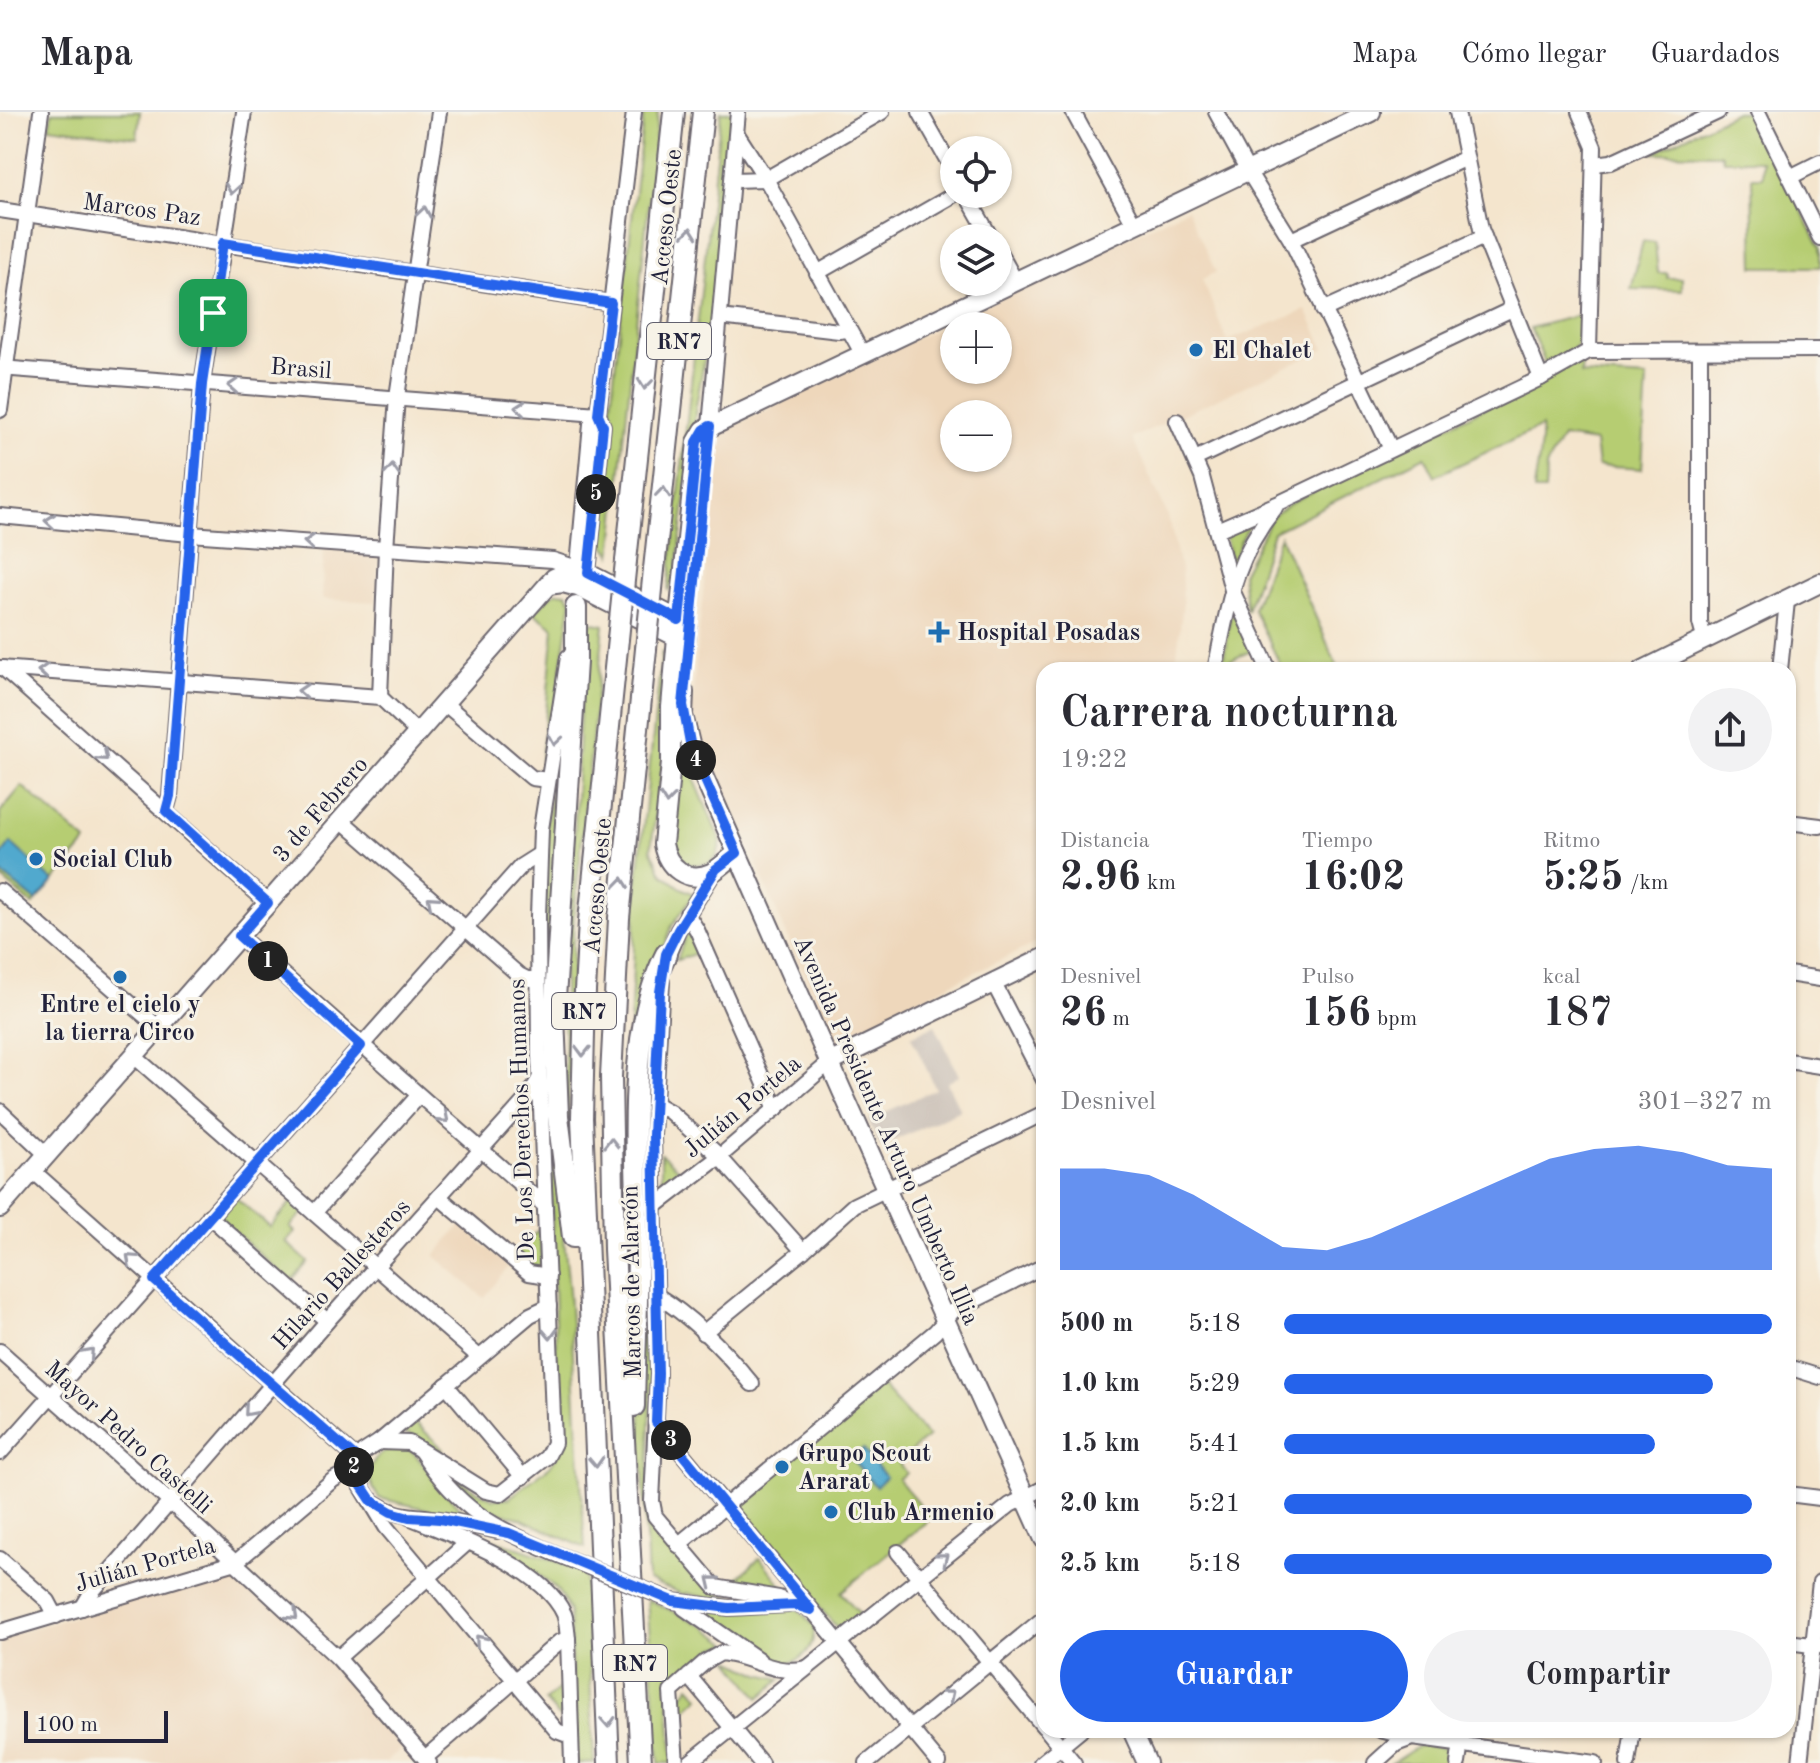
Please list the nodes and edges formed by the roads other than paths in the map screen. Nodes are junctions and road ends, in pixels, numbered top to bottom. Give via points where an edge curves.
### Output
1 (41, 112) edge
2 (244, 112) edge
3 (439, 112) edge
4 (633, 112) edge
5 (674, 112) edge
6 (703, 112) edge
7 (738, 112) edge
8 (882, 112) edge
9 (920, 112) edge
10 (1073, 112) edge
11 (1216, 112) edge
12 (1371, 112) edge
13 (1457, 112) edge
14 (1579, 112) edge
15 (1718, 112) edge
16 (1758, 112) edge
17 (1345, 117) edge
18 (736, 134) junction
19 (940, 147) edge
20 (1466, 158) junction
21 (1820, 162) edge
22 (1595, 164) junction
23 (1248, 171) junction
24 (1790, 177) junction
25 (766, 179) junction
26 (733, 180) junction
27 (940, 203) edge
28 (0, 210) edge
29 (26, 214) junction
30 (1134, 224) junction
31 (1484, 237) junction
32 (1820, 238) edge
33 (1291, 240) junction
34 (223, 243) junction
35 (415, 272) junction
36 (817, 273) junction
37 (1012, 275) edge
38 (1016, 282) junction
39 (611, 303) junction
40 (1512, 309) junction
41 (1323, 310) junction
42 (720, 317) junction
43 (848, 330) junction
44 (1820, 350) edge
45 (1589, 351) junction
46 (1700, 351) junction
47 (862, 353) junction
48 (2, 368) edge
49 (1541, 378) junction
50 (1358, 380) junction
51 (202, 384) junction
52 (397, 397) junction
53 (0, 410) edge
54 (598, 414) junction
55 (1177, 421) dead end
56 (710, 426) junction
57 (1391, 449) junction
58 (1195, 459) junction
59 (1277, 504) junction
60 (0, 516) edge
61 (1217, 530) junction
62 (190, 534) junction
63 (386, 548) junction
64 (1820, 581) edge
65 (580, 584) junction
66 (1232, 590) junction
67 (1787, 601) junction
68 (1741, 620) junction
69 (683, 631) junction
70 (1704, 638) junction
71 (1217, 662) edge
72 (1265, 662) edge
73 (1657, 662) edge
74 (1781, 662) edge
75 (1, 668) edge
76 (179, 682) junction
77 (380, 697) junction
78 (444, 703) junction
79 (418, 733) junction
80 (548, 780) junction
81 (166, 811) junction
82 (341, 820) junction
83 (1796, 823) edge
84 (1820, 826) edge
85 (737, 853) junction
86 (540, 854) junction
87 (716, 869) junction
88 (0, 891) edge
89 (268, 903) junction
90 (687, 914) junction
91 (464, 929) junction
92 (239, 936) junction
93 (666, 954) junction
94 (1036, 962) edge
95 (1796, 975) edge
96 (537, 979) junction
97 (1820, 979) edge
98 (993, 982) junction
99 (159, 1028) junction
100 (361, 1046) junction
101 (134, 1056) junction
102 (1796, 1062) edge
103 (829, 1063) junction
104 (1036, 1065) edge
105 (1820, 1066) edge
106 (540, 1079) junction
107 (418, 1096) junction
108 (654, 1103) junction
109 (776, 1109) junction
110 (0, 1111) edge
111 (1036, 1117) edge
112 (480, 1151) junction
113 (47, 1155) junction
114 (719, 1157) junction
115 (258, 1163) junction
116 (33, 1171) junction
117 (886, 1189) junction
118 (439, 1197) junction
119 (545, 1206) junction
120 (654, 1207) junction
121 (0, 1208) edge
122 (314, 1213) junction
123 (209, 1216) junction
124 (803, 1251) junction
125 (376, 1269) junction
126 (1036, 1270) edge
127 (548, 1276) junction
128 (154, 1280) junction
129 (656, 1295) junction
130 (549, 1306) junction
131 (945, 1319) junction
132 (327, 1321) junction
133 (703, 1333) junction
134 (0, 1351) edge
135 (479, 1357) junction
136 (1796, 1370) edge
137 (1820, 1377) edge
138 (592, 1384) junction
139 (752, 1384) dead end
140 (272, 1385) junction
141 (446, 1385) junction
142 (51, 1396) junction
143 (656, 1422) junction
144 (379, 1442) junction
145 (418, 1447) junction
146 (0, 1453) edge
147 (356, 1464) junction
148 (523, 1477) junction
149 (1036, 1492) edge
150 (1796, 1495) edge
151 (1025, 1497) junction
152 (1820, 1498) edge
153 (371, 1500) junction
154 (170, 1502) junction
155 (725, 1506) junction
156 (409, 1517) junction
157 (1036, 1521) edge
158 (509, 1533) junction
159 (467, 1543) junction
160 (678, 1545) junction
161 (898, 1552) dead end
162 (0, 1559) edge
163 (236, 1562) junction
164 (630, 1562) junction
165 (918, 1577) junction
166 (428, 1578) junction
167 (1820, 1582) edge
168 (670, 1600) junction
169 (795, 1605) junction
170 (82, 1608) junction
171 (815, 1615) junction
172 (56, 1616) junction
173 (1036, 1624) edge
174 (0, 1632) edge
175 (568, 1639) junction
176 (839, 1642) junction
177 (1796, 1643) edge
178 (1816, 1646) edge
179 (338, 1658) junction
180 (990, 1661) junction
181 (810, 1665) junction
182 (768, 1667) junction
183 (689, 1676) junction
184 (515, 1681) junction
185 (1036, 1717) edge
186 (909, 1728) junction
187 (732, 1729) junction
188 (570, 1736) junction
189 (1053, 1738) edge
190 (1072, 1738) edge
191 (1136, 1738) edge
192 (1381, 1738) edge
193 (1412, 1738) edge
194 (1462, 1738) edge
195 (1467, 1738) edge
196 (1632, 1738) edge
197 (1061, 1747) junction
198 (1387, 1752) junction
199 (427, 1760) edge
200 (641, 1761) edge
201 (572, 1763) edge
202 (609, 1763) edge
203 (676, 1763) edge
204 (689, 1763) edge
205 (761, 1763) edge
206 (867, 1763) edge
207 (939, 1763) edge
208 (1041, 1763) edge
209 (1074, 1763) edge
210 (1147, 1763) edge
211 (1375, 1763) edge
212 (1458, 1763) edge
213 (1595, 1763) edge
214 (1628, 1763) edge
215 (1800, 1763) edge

1 - 29 street
2 -> 34 street
35 -> 3 street
4 - 39 street, De Los Derechos Humanos
5 -> 138 highway, Acceso Oeste / RN7, bridge via 589,921 582,1118
164 -> 6 highway, Acceso Oeste / RN7, bridge via 611,1077 619,918
7 - 18 street
8 - 25 street
9 - 19 street
10 - 30 street
11 - 23 street
12 - 17 main road
13 - 20 street
14 - 22 street via 1594,147
15 - 22 street via 1611,162
16 - 24 street
17 - 23 main road
18 - 25 street
18 - 26 street
20 - 31 street
20 - 33 street
21 - 24 street
22 - 45 street
23 - 30 main road
23 - 33 street
24 - 32 street
25 - 26 street
25 - 36 street
26 - 42 street
27 - 36 street
28 - 29 street, Marcos Paz
29 - 34 street, Marcos Paz
29 - 48 street
30 - 38 main road
31 - 40 street
31 - 41 street
33 - 41 street
34 - 35 street, Marcos Paz
34 - 51 street
35 - 39 street, Marcos Paz
35 - 52 street
36 - 43 street
37 - 38 street
38 - 47 main road
39 - 54 street, De Los Derechos Humanos
40 - 49 street
40 - 50 street
41 - 50 street
42 - 43 street
42 - 56 street
43 - 47 street
44 - 46 street
45 - 46 street
45 - 49 street
46 - 70 street
47 - 56 main road
48 - 51 street, Brasil
48 - 53 street
49 - 57 street
50 - 57 street
50 - 58 street
52 -> 51 street, Brasil
51 - 62 street
54 -> 52 street, Brasil
63 -> 52 street
54 - 65 street, De Los Derechos Humanos via 591,424
55 - 58 street
56 - 69 main road
56 - 69 main road via 697,442
57 - 59 street
58 - 61 street
59 - 61 street
59 - 66 street via 1249,542
62 -> 60 street
61 - 66 street
63 -> 62 street
62 - 76 street
63 - 65 street via 553,560
63 - 77 street
64 - 67 main road
64 - 68 main road via 1757,607
65 - 69 main road, 3 de Febrero
65 - 78 main road, 3 de Febrero via 548,585
65 -> 80 street, De Los Derechos Humanos
65 - 138 highway via 554,1015 563,1163
66 - 71 street
66 - 72 street
67 - 68 main road
67 - 74 street
68 - 70 main road
69 - 85 main road, Avenida Presidente Arturo Umberto Illia via 683,705 689,741
69 -> 87 main road via 671,707 663,847 682,873 700,876
70 - 73 main road
76 -> 75 street
75 -> 81 street
77 -> 76 street
76 - 81 street
77 - 79 street
78 - 79 main road, 3 de Febrero
78 - 80 street via 532,778
79 - 82 main road, 3 de Febrero
80 - 86 street, De Los Derechos Humanos
81 - 89 street
82 - 89 main road, 3 de Febrero
91 -> 82 street
83 - 84 street
85 - 87 main road, Marcos de Alarcón
85 - 103 main road, Avenida Presidente Arturo Umberto Illia
86 - 91 street via 521,866
86 - 96 street, De Los Derechos Humanos
87 - 90 street, Marcos de Alarcón
88 - 99 street
89 - 92 main road, 3 de Febrero
90 - 93 street, Marcos de Alarcón
90 - 109 street
91 - 96 street via 519,975
91 - 100 street
92 - 99 main road, 3 de Febrero
92 - 100 street
93 - 108 street, Marcos de Alarcón
93 - 164 highway via 646,1008 638,1083
94 - 98 main road, Julián Portela
95 - 97 street
96 - 106 street, De Los Derechos Humanos
98 - 103 main road, Julián Portela
98 - 104 street
99 - 101 main road, 3 de Febrero
100 - 107 street
100 - 115 street
101 - 113 main road, 3 de Febrero
101 - 115 street
102 - 105 street
103 - 109 street, Julián Portela
103 - 117 main road, Avenida Presidente Arturo Umberto Illia
106 - 112 street, Hilario Ballesteros
106 - 119 street, De Los Derechos Humanos
107 -> 112 street
107 - 122 street
108 - 114 street
108 - 120 street, Marcos de Alarcón
109 - 114 street, Julián Portela
110 - 113 street
111 - 117 street
112 - 118 street, Hilario Ballesteros
112 - 119 street
113 - 116 main road, 3 de Febrero
114 - 120 street, Julián Portela
114 - 124 street
115 - 122 street
115 - 123 street
116 - 121 main road, 3 de Febrero
128 -> 116 street
117 - 124 street via 848,1209
117 - 131 main road, Avenida Presidente Arturo Umberto Illia
118 - 125 street, Hilario Ballesteros
118 - 127 street via 529,1273
119 - 127 street, De Los Derechos Humanos
120 - 129 street, Marcos de Alarcón
122 - 125 street
123 - 128 street
123 - 132 street
124 - 133 street
125 - 132 street, Hilario Ballesteros
125 - 135 street
126 - 131 street
127 - 130 street, De Los Derechos Humanos
128 - 140 street
142 -> 128 street
129 - 133 street
129 - 143 street, Marcos de Alarcón
130 - 135 street, Julián Portela
130 -> 148 street, De Los Derechos Humanos via 554,1443 547,1457
131 - 151 main road, Avenida Presidente Arturo Umberto Illia
131 - 155 street
132 - 140 street, Hilario Ballesteros
133 - 139 street
134 - 142 street, Mayor Pedro Castelli
135 - 141 street, Julián Portela
136 - 137 street
138 -> 202 highway, Acceso Oeste / RN7
140 - 147 street
140 -> 154 street, Hilario Ballesteros
141 - 144 street, Julián Portela
141 - 148 street
142 - 146 street
142 - 154 street, Mayor Pedro Castelli
143 - 155 street
143 - 160 street, Marcos de Alarcón via 653,1506 659,1524
144 - 145 street, De Los Derechos Humanos
144 - 147 street, Julián Portela
145 - 148 street, De Los Derechos Humanos via 494,1494
145 - 158 street via 454,1497
147 - 153 street via 357,1479
147 - 163 street, Julián Portela
149 - 151 street
150 - 152 street
151 - 157 main road, Avenida Presidente Arturo Umberto Illia
165 -> 151 street
153 - 156 street
153 - 166 street
154 - 163 street, Mayor Pedro Castelli
154 - 170 street, Hilario Ballesteros
155 - 160 street
155 - 171 street
156 - 158 street
156 - 159 street
158 - 168 street, bridge
159 - 166 street
159 - 175 street via 538,1583 563,1613
169 -> 160 street, Marcos de Alarcón via 715,1587
161 - 165 street
162 - 172 street via 48,1601
163 - 170 street, Julián Portela
163 -> 179 street, Mayor Pedro Castelli
164 - 200 highway, Acceso Oeste / RN7
165 - 176 street
165 - 180 street
166 - 179 street
184 -> 166 street
167 - 178 street
168 - 169 street via 729,1608
168 - 182 street
169 - 171 street, Marcos de Alarcón
170 - 172 street, Julián Portela
171 - 176 street
171 - 181 street via 822,1641
172 - 174 street, Julián Portela
173 - 180 street
175 - 184 street
175 - 188 street
176 - 181 street
176 - 186 street
177 - 178 street
178 - 215 street
179 - 199 street, Mayor Pedro Castelli
180 - 185 street
186 -> 180 street
181 - 182 street via 790,1670
181 - 187 street
182 - 183 street via 721,1653
183 - 187 street
183 - 203 street via 671,1692
184 - 188 street via 557,1731
184 - 199 street
186 - 206 street
186 - 207 street
187 - 204 street
187 - 205 street
188 - 201 street
189 - 197 street
190 - 197 street
191 - 210 main road
192 - 198 street
193 - 198 street
194 - 212 street
195 - 213 street
196 - 214 street
197 - 208 street
197 - 209 street
198 - 211 street

